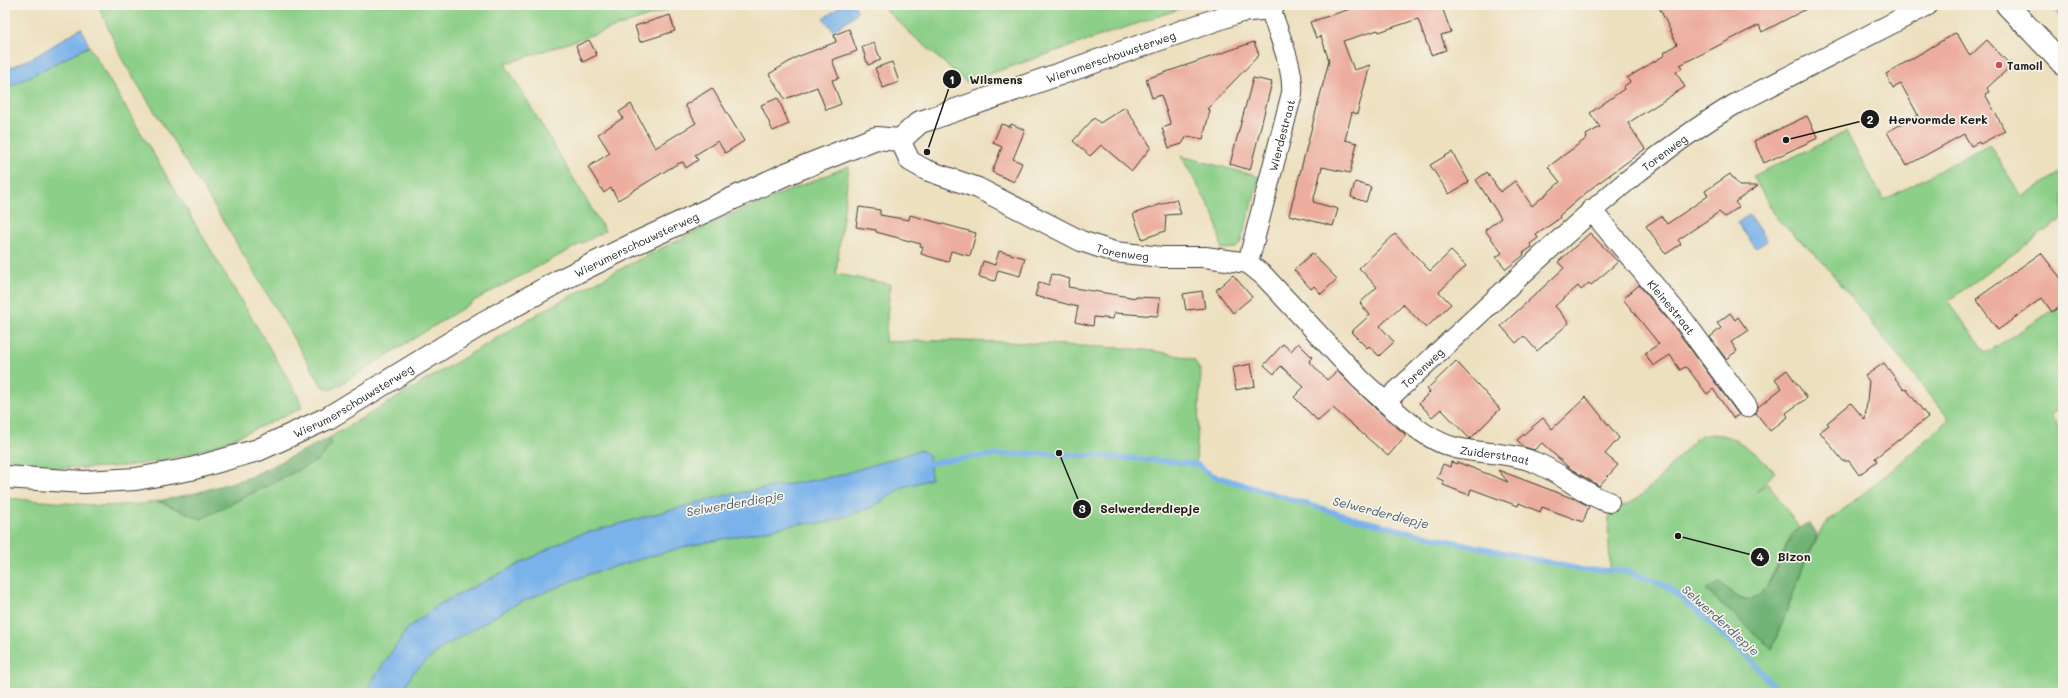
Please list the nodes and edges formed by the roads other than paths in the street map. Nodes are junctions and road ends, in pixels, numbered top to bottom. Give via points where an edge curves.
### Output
1 (1928, 5) edge
2 (2007, 5) edge
3 (1272, 6) edge
4 (2063, 64) edge
5 (900, 140) junction
6 (1591, 210) junction
7 (1248, 263) junction
8 (1385, 402) junction
9 (1747, 407) dead end
10 (5, 477) edge
11 (1609, 502) dead end

1 - 6 street, Torenweg via 1713,117
2 - 4 street
3 - 5 street, Wierumerschouwsterweg via 1241,11 920,122
3 - 7 street, Wierdestraat via 1293,83
5 - 7 street, Torenweg via 910,161 926,170 978,188 1081,241 1114,252 1162,257 1205,257
5 - 10 street, Wierumerschouwsterweg via 876,138 786,174 634,244 483,323 328,418 258,450 191,469 136,479 84,482
6 - 8 street, Torenweg
6 - 9 street, Kleinestraat via 1684,321
7 - 8 street via 1264,276 1360,379
8 - 11 street, Zuiderstraat via 1414,427 1433,439 1455,448 1502,453 1535,462 1563,476 1592,496

